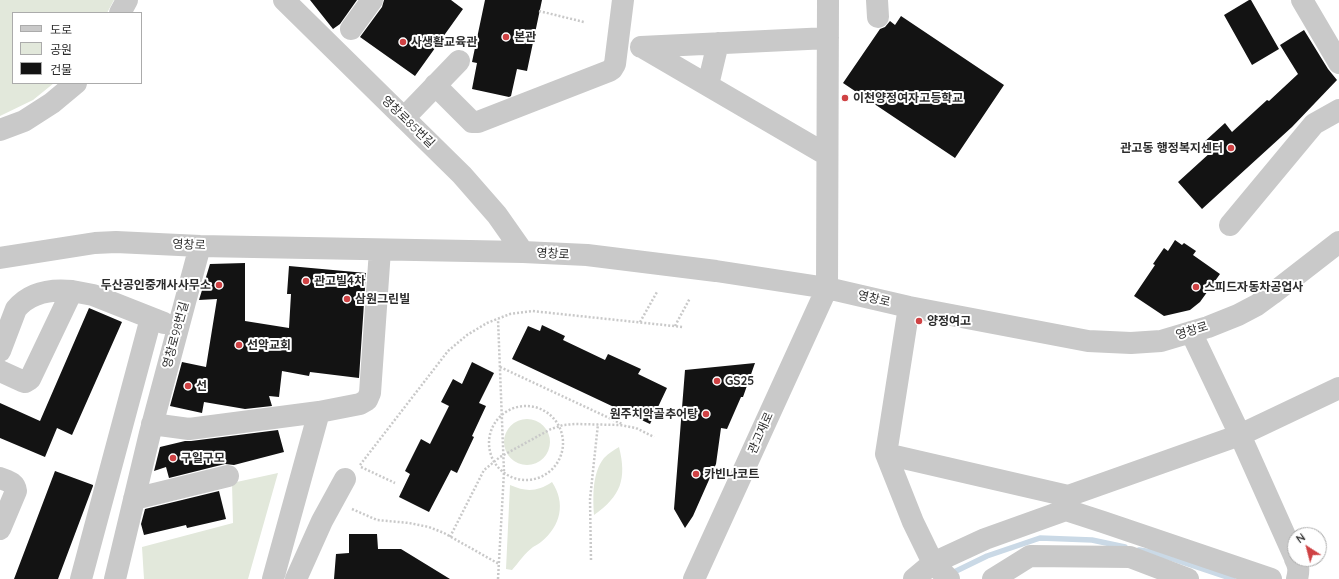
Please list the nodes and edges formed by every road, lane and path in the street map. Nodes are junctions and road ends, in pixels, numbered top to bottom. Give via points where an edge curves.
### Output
1 (127, 0) edge
2 (284, 0) edge
3 (372, 0) edge
4 (623, 0) edge
5 (828, 0) edge
6 (1302, 0) edge
7 (539, 11) dead end
8 (121, 12) edge
9 (584, 22) dead end
10 (351, 28) dead end
11 (828, 38) junction
12 (718, 43) junction
13 (642, 47) junction
14 (617, 48) junction
15 (458, 61) dead end
16 (1339, 63) edge
17 (75, 84) edge
18 (435, 85) junction
19 (708, 85) junction
20 (1339, 110) edge
21 (404, 118) junction
22 (0, 130) edge
23 (827, 155) junction
24 (1230, 225) dead end
25 (1339, 242) edge
26 (200, 246) junction
27 (380, 250) junction
28 (523, 252) junction
29 (0, 258) edge
30 (827, 288) junction
31 (72, 291) junction
32 (657, 292) dead end
33 (690, 298) dead end
34 (909, 307) junction
35 (151, 318) junction
36 (498, 319) junction
37 (640, 322) junction
38 (675, 326) junction
39 (683, 327) dead end
40 (178, 328) junction
41 (1191, 332) junction
42 (0, 351) edge
43 (500, 366) junction
44 (0, 371) edge
45 (1339, 388) edge
46 (319, 412) junction
47 (502, 415) junction
48 (152, 424) junction
49 (598, 424) junction
50 (559, 426) junction
51 (626, 426) junction
52 (1240, 434) junction
53 (654, 436) dead end
54 (886, 454) junction
55 (503, 455) junction
56 (494, 462) junction
57 (353, 469) junction
58 (504, 472) junction
59 (228, 476) dead end
60 (0, 478) edge
61 (395, 483) dead end
62 (134, 499) junction
63 (333, 500) junction
64 (1067, 503) junction
65 (0, 529) edge
66 (450, 537) junction
67 (1287, 541) edge
68 (591, 560) dead end
69 (499, 564) junction
70 (1298, 567) edge
71 (940, 571) edge
72 (80, 579) edge
73 (115, 579) edge
74 (273, 579) edge
75 (296, 579) edge
76 (498, 579) edge
77 (694, 579) edge
78 (914, 579) edge
79 (993, 579) edge
80 (1188, 579) edge
81 (1272, 579) edge
82 (1297, 579) edge

1 - 8 street
2 - 21 street, 영창로85번길
3 - 10 street
4 - 14 street
5 - 11 street
6 - 16 street
7 - 9 path
11 - 12 street
11 - 23 street
12 - 13 street
12 - 19 street
13 - 14 street
13 - 19 street
14 - 18 street via 615,64 609,71 478,122 472,122
15 - 18 street
17 - 22 street via 24,121
18 - 21 street
19 - 23 street
20 - 24 street via 1314,124
21 - 28 street, 영창로85번길 via 462,175 497,215
23 - 30 street
25 - 41 street, 영창로 via 1257,305
26 - 27 street, 영창로
26 - 29 street, 영창로 via 106,242
26 - 40 street, 영창로98번길
27 - 28 street, 영창로
27 - 46 street via 370,393 360,404
28 - 30 street, 영창로 via 587,255
30 - 34 street, 영창로
30 - 77 street, 관고재로
31 - 35 street via 93,295
31 - 42 street via 47,291 20,304
31 - 44 street via 30,379 25,382
32 - 37 path
33 - 38 path
34 - 41 street, 영창로 via 1088,341 1161,341
34 - 54 street
35 - 40 street
35 - 72 street
36 - 37 path via 510,314 532,311
36 - 43 path
36 - 57 path via 467,335 448,351
37 - 38 path
38 - 39 path
40 - 48 street, 영창로98번길
41 - 52 street
43 - 47 path
43 - 51 path
45 - 52 street
46 - 48 street via 189,429
46 - 74 street
47 - 50 path via 516,407 528,405 540,408 551,415
47 - 55 path
47 - 56 path via 495,421 490,432 488,444
48 - 62 street, 영창로98번길
49 - 50 path
49 - 51 path
49 - 68 path via 590,499
50 - 55 path
50 - 58 path via 563,436 563,448 552,470 530,480 518,479
51 - 53 path
52 - 64 street
52 - 67 street
54 - 64 street
54 - 71 street via 913,522
55 - 56 path
55 - 58 path
56 - 58 path
56 - 66 path via 480,476
57 - 61 path
57 - 63 street
58 - 69 path
59 - 62 street
60 - 65 street via 13,484 16,491
62 - 73 street, 영창로98번길
63 - 66 path via 377,520 429,527
63 - 75 street
64 - 71 street via 985,539
64 - 81 street via 1103,522
66 - 69 path
69 - 76 path
70 - 82 street
71 - 78 street
79 - 80 street via 1030,556 1038,556 1130,557

